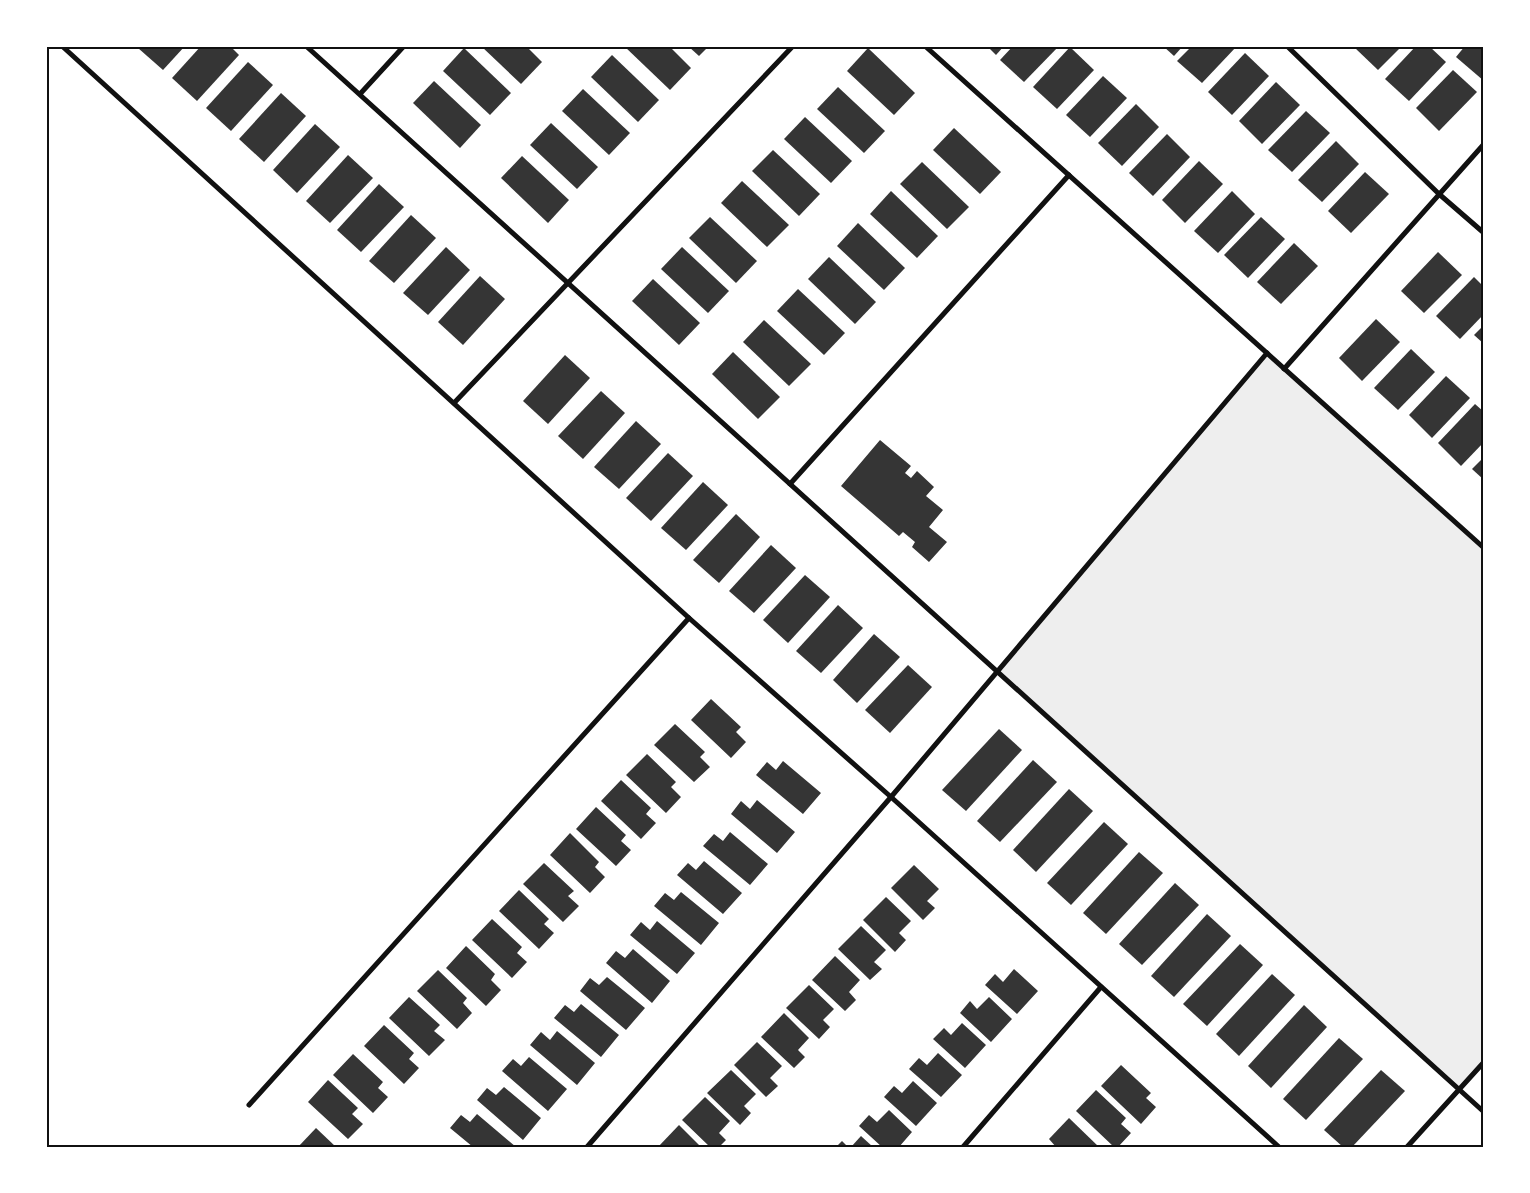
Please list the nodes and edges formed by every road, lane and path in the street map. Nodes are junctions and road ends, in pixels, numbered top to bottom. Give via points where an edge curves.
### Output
1 (62, 46) edge
2 (306, 46) edge
3 (404, 46) edge
4 (793, 46) edge
5 (925, 46) edge
6 (1286, 46) edge
7 (360, 94) junction
8 (1484, 144) edge
9 (1069, 175) junction
10 (1439, 194) junction
11 (1484, 233) edge
12 (568, 283) junction
13 (1266, 353) junction
14 (1284, 368) junction
15 (454, 403) junction
16 (790, 484) junction
17 (1484, 548) edge
18 (689, 618) junction
19 (998, 671) junction
20 (891, 797) junction
21 (1101, 987) junction
22 (1484, 1062) edge
23 (1459, 1090) junction
24 (249, 1105) dead end
25 (1484, 1112) edge
26 (587, 1147) edge
27 (963, 1147) edge
28 (1278, 1147) edge
29 (1407, 1147) edge

1 - 15 street
2 - 7 street
3 - 7 street
4 - 12 street
5 - 9 street
6 - 10 street
7 - 12 street
8 - 10 street
9 - 13 street
9 - 16 street
10 - 11 street
10 - 14 street
12 - 15 street
12 - 16 street
13 - 14 street
13 - 19 street
14 - 17 street
15 - 18 street
16 - 19 street
18 - 20 street
18 - 24 street
19 - 20 street
19 - 23 street
20 - 21 street
20 - 26 street
21 - 27 street
21 - 28 street
22 - 23 street
23 - 25 street
23 - 29 street

